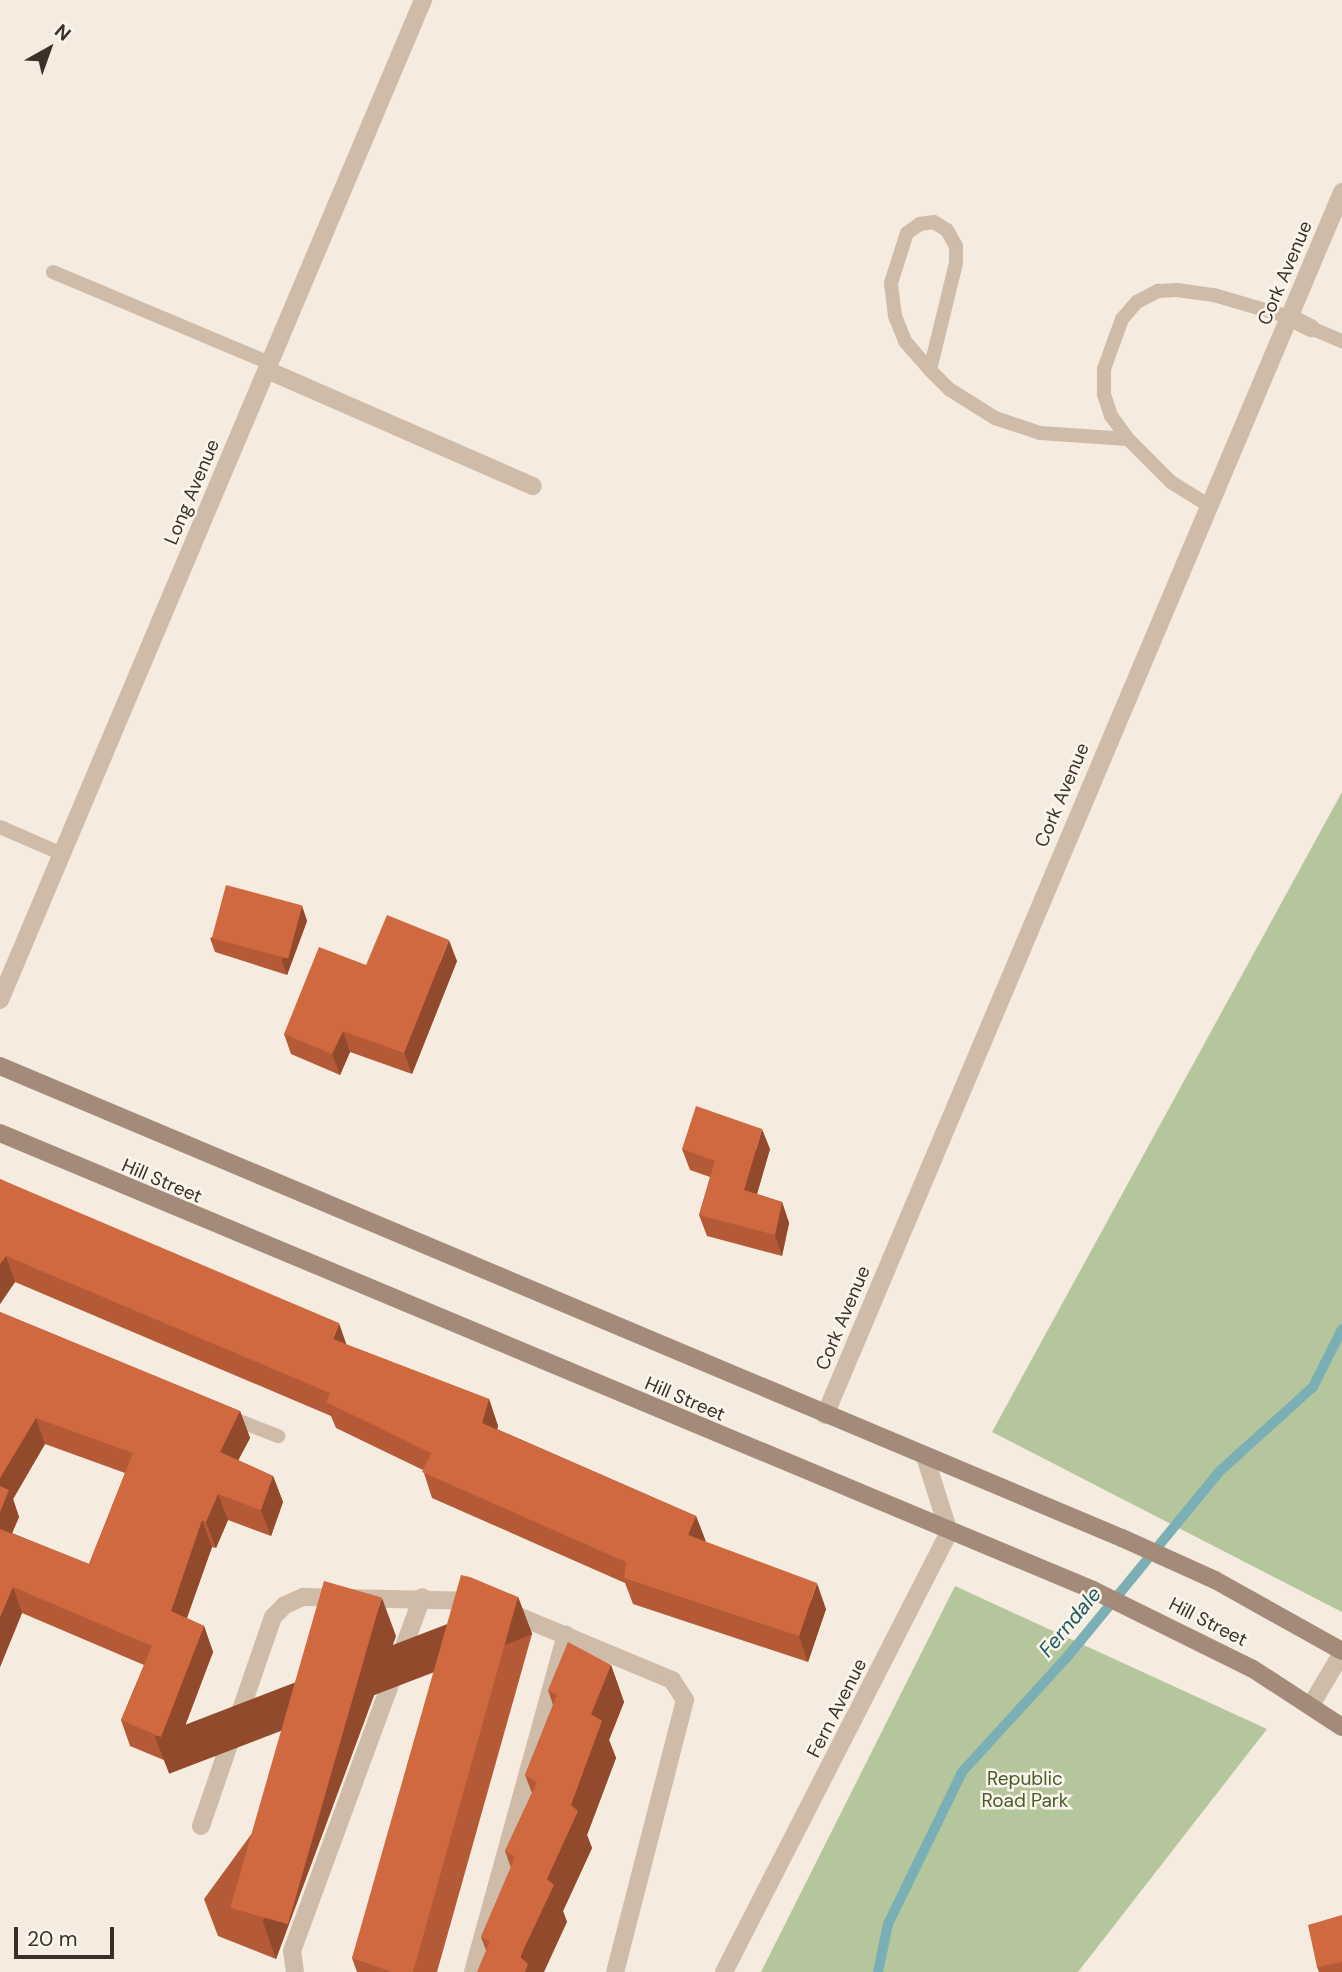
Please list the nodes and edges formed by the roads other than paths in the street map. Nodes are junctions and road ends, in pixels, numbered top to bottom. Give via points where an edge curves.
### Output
1 (423, 0) edge
2 (1342, 192) edge
3 (53, 272) dead end
4 (1289, 317) junction
5 (1311, 328) joint
6 (1342, 341) edge
7 (268, 366) junction
8 (930, 370) junction
9 (1128, 439) junction
10 (533, 486) dead end
11 (1208, 505) junction
12 (0, 827) edge
13 (62, 854) junction
14 (0, 1000) edge
15 (0, 1066) edge
16 (0, 1133) edge
17 (215, 1411) edge
18 (825, 1415) junction
19 (278, 1436) dead end
20 (925, 1457) junction
21 (949, 1532) junction
22 (422, 1597) junction
23 (566, 1635) junction
24 (1342, 1652) edge
25 (1311, 1705) junction
26 (1342, 1727) edge
27 (201, 1826) dead end
28 (295, 1972) edge
29 (473, 1972) edge
30 (615, 1972) edge
31 (724, 1972) edge

1 - 7 street, Long Avenue
2 - 4 street, Cork Avenue
3 - 7 lane
4 - 5 street
4 - 9 lane via 1177,290 1158,290 1138,302 1122,319 1104,369 1104,394 1111,416
4 - 11 street, Cork Avenue
5 - 6 lane
7 - 10 street
7 - 13 street, Long Avenue
8 - 8 lane via 905,341 895,316 891,283 907,233 934,222 947,230 956,246 956,263
8 - 9 lane via 949,389 995,418 1040,433
9 - 11 lane via 1171,482
11 - 18 street, Cork Avenue
12 - 13 lane
13 - 14 street, Long Avenue
15 - 18 main road, Hill Street
16 - 21 main road, Hill Street
17 - 19 lane
18 - 20 main road, Hill Street
20 - 21 street
20 - 24 main road, Hill Street via 1215,1580
21 - 25 main road, Hill Street via 1093,1590 1190,1636
21 - 31 street, Fern Avenue
22 - 23 street via 487,1603
22 - 27 street via 303,1597 273,1617
22 - 28 street via 292,1951
23 - 29 street
23 - 30 street via 672,1680 684,1700
24 - 25 street
25 - 26 main road, Hill Street

